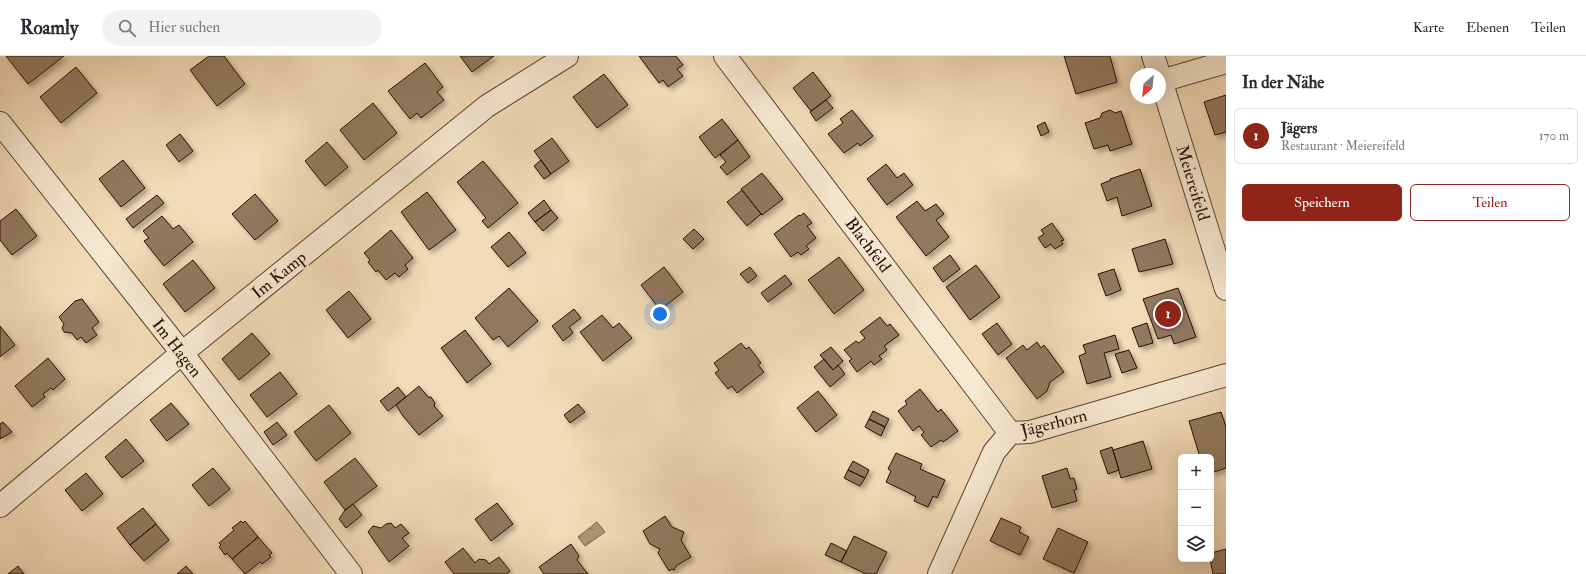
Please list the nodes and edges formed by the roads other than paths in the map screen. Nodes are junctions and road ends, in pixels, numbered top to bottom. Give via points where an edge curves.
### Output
1 (567, 56) edge
2 (725, 56) edge
3 (1153, 56) edge
4 (1226, 62) edge
5 (1157, 68) edge
6 (1166, 77) edge
7 (1166, 97) edge
8 (0, 123) edge
9 (1226, 289) edge
10 (182, 353) junction
11 (1226, 375) edge
12 (1010, 434) junction
13 (0, 506) edge
14 (351, 574) edge
15 (939, 574) edge

1 - 10 street, Im Kamp via 487,106
2 - 12 street, Blachfeld
3 - 5 street, Meiereifeld
4 - 6 street
7 - 9 street, Meiereifeld
8 - 10 street, Im Hagen
10 - 13 street, Im Kamp
10 - 14 street, Im Hagen
11 - 12 street, Jägerhorn via 1030,432
12 - 15 street, Jägerhorn via 994,452

